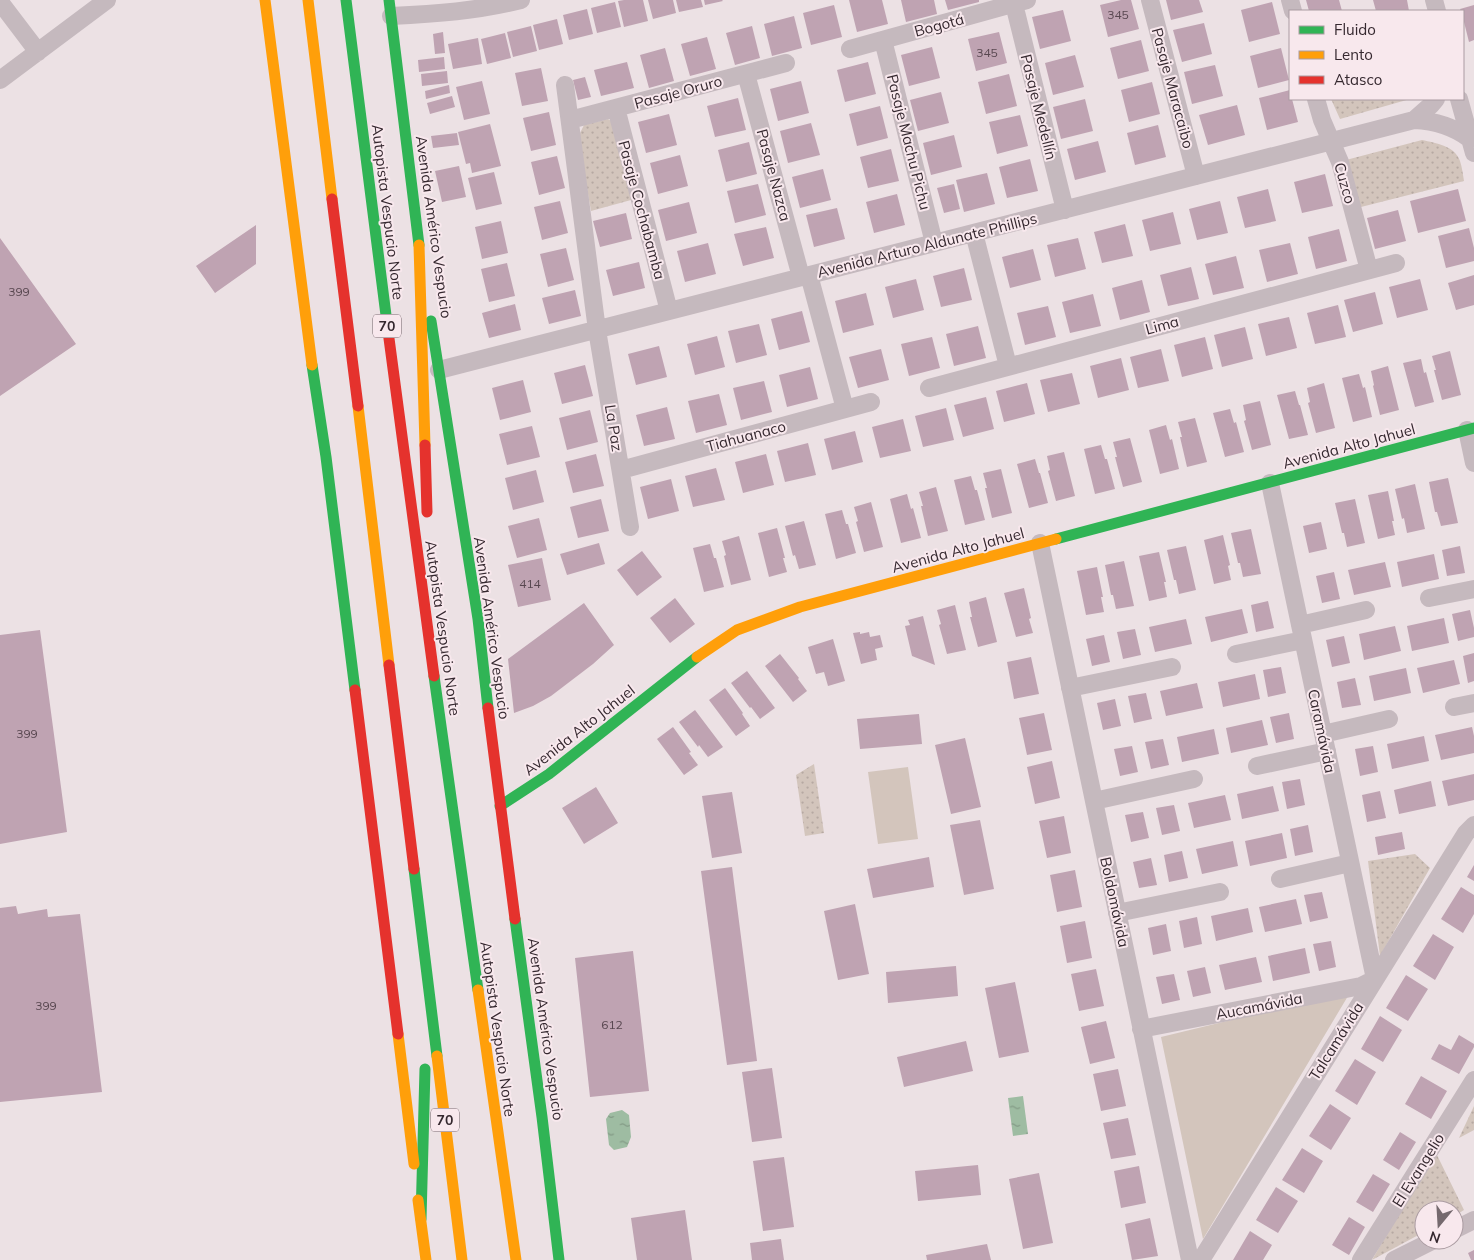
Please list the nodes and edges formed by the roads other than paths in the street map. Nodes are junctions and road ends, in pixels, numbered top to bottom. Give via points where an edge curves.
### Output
1 (107, 0) edge
2 (265, 0) edge
3 (308, 0) edge
4 (346, 0) edge
5 (521, 0) edge
6 (1150, 0) edge
7 (0, 2) edge
8 (1021, 2) edge
9 (390, 8) edge
10 (883, 40) junction
11 (850, 49) dead end
12 (38, 52) junction
13 (786, 63) dead end
14 (746, 74) junction
15 (0, 80) edge
16 (565, 85) dead end
17 (1316, 100) edge
18 (1435, 100) edge
19 (1460, 100) edge
20 (616, 108) junction
21 (570, 120) junction
22 (1414, 120) junction
23 (1331, 141) junction
24 (1472, 146) edge
25 (1196, 176) junction
26 (1065, 210) junction
27 (974, 233) junction
28 (934, 243) junction
29 (419, 245) junction
30 (1396, 263) dead end
31 (1369, 270) junction
32 (805, 276) junction
33 (669, 311) junction
34 (597, 330) junction
35 (1008, 366) junction
36 (439, 370) junction
37 (928, 388) dead end
38 (871, 402) dead end
39 (845, 409) junction
40 (1471, 429) edge
41 (1474, 463) edge
42 (621, 470) junction
43 (1270, 483) junction
44 (427, 522) dead end
45 (630, 527) dead end
46 (427, 542) dead end
47 (1040, 543) junction
48 (1474, 590) edge
49 (1429, 598) dead end
50 (1366, 610) dead end
51 (1302, 633) junction
52 (430, 651) junction
53 (1236, 654) dead end
54 (1172, 667) dead end
55 (1070, 688) junction
56 (1474, 703) edge
57 (1454, 707) dead end
58 (1389, 719) dead end
59 (1325, 742) junction
60 (1257, 766) dead end
61 (1194, 779) dead end
62 (1094, 801) junction
63 (500, 806) junction
64 (1474, 825) edge
65 (1350, 863) junction
66 (1280, 879) dead end
67 (1220, 892) dead end
68 (1117, 913) junction
69 (1375, 979) junction
70 (428, 980) junction
71 (1142, 1029) junction
72 (1474, 1080) edge
73 (421, 1219) junction
74 (1414, 1250) edge
75 (426, 1260) edge
76 (462, 1260) edge
77 (516, 1260) edge
78 (559, 1260) edge
79 (1190, 1260) edge
80 (1201, 1260) edge
81 (1361, 1260) edge
82 (1394, 1260) edge

1 - 12 street
2 - 73 main road via 315,390 328,466
3 - 70 main road, 70
4 - 52 main road, Autopista Vespucio Norte / 70
5 - 9 street via 444,13
6 - 25 street, Pasaje Maracaibo
7 - 12 street
8 - 10 street, Bogotá
8 - 26 street, Pasaje Medellín
9 - 29 main road, Avenida Américo Vespucio
10 - 11 street, Bogotá
10 - 28 street, Pasaje Machu Pichu
12 - 15 street
13 - 14 street, Pasaje Oruro
14 - 20 street, Pasaje Oruro
14 - 32 street, Pasaje Nazca
16 - 21 street
17 - 23 street, Cuzco
18 - 22 street, Avenida Arturo Aldunate Phillips
19 - 24 street
20 - 21 street, Pasaje Oruro
20 - 33 street, Pasaje Cochabamba
21 - 34 street
22 - 23 street, Avenida Arturo Aldunate Phillips
22 - 24 street, Avenida Arturo Aldunate Phillips via 1444,124 1462,133
23 - 25 street, Avenida Arturo Aldunate Phillips
23 - 31 street, Cuzco via 1340,162
25 - 26 street, Avenida Arturo Aldunate Phillips
26 - 27 street, Avenida Arturo Aldunate Phillips
27 - 28 street, Avenida Arturo Aldunate Phillips
27 - 35 street
28 - 32 street, Avenida Arturo Aldunate Phillips
29 - 36 main road, Avenida Américo Vespucio
29 - 44 main road
30 - 31 street, Lima
31 - 35 street, Lima
32 - 33 street, Avenida Arturo Aldunate Phillips
32 - 39 street, Pasaje Nazca
33 - 34 street, Avenida Arturo Aldunate Phillips
34 - 36 street, Avenida Arturo Aldunate Phillips
34 - 42 street, La Paz
35 - 37 street, Lima
36 - 63 main road, Avenida Américo Vespucio via 478,619
38 - 39 street, Tiahuanaco
39 - 42 street, Tiahuanaco
40 - 41 street
40 - 43 main road, Avenida Alto Jahuel
42 - 45 street, La Paz
43 - 47 main road, Avenida Alto Jahuel
43 - 51 street, Caramávida
46 - 52 main road
47 - 55 street, Boldomávida
47 - 63 main road, Avenida Alto Jahuel via 800,607 737,630 705,650 549,774
48 - 49 street
50 - 51 street
51 - 53 street
51 - 59 street, Caramávida
52 - 77 main road, Autopista Vespucio Norte / 70
54 - 55 street
55 - 62 street, Boldomávida
56 - 57 street
58 - 59 street
59 - 60 street
59 - 65 street, Caramávida
61 - 62 street
62 - 68 street, Boldomávida
63 - 78 main road, Avenida Américo Vespucio
64 - 69 street, Talcamávida
65 - 66 street
65 - 69 street, Caramávida
67 - 68 street
68 - 71 street, Boldomávida
69 - 71 street, Aucamávida via 1361,986
69 - 80 street, Talcamávida
70 - 73 main road
70 - 76 main road, 70
71 - 79 street, Boldomávida
72 - 81 street, El Evangelio
73 - 75 main road
74 - 82 street

